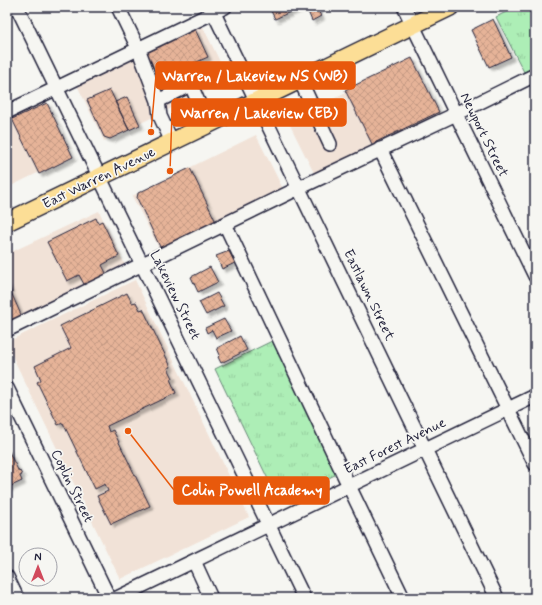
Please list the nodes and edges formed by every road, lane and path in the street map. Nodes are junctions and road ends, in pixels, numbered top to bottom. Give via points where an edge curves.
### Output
1 (17, 7) edge
2 (118, 7) edge
3 (404, 7) edge
4 (450, 7) edge
5 (216, 9) edge
6 (413, 25) junction
7 (138, 48) junction
8 (216, 72) dead end
9 (535, 75) edge
10 (300, 80) junction
11 (191, 84) junction
12 (56, 88) junction
13 (158, 101) junction
14 (257, 101) junction
15 (7, 112) edge
16 (456, 114) junction
17 (208, 125) junction
18 (172, 142) junction
19 (330, 144) dead end
20 (380, 149) junction
21 (100, 177) junction
22 (299, 188) junction
23 (7, 222) edge
24 (225, 224) junction
25 (142, 265) junction
26 (535, 276) edge
27 (7, 330) edge
28 (7, 388) edge
29 (535, 396) edge
30 (508, 409) junction
31 (425, 449) junction
32 (535, 464) edge
33 (349, 486) junction
34 (269, 524) junction
35 (194, 561) junction
36 (7, 577) edge
37 (17, 598) edge
38 (109, 598) edge
39 (117, 598) edge
40 (211, 598) edge
41 (304, 598) edge
42 (403, 598) edge
43 (497, 598) edge

1 - 12 street, Lakeview Street
2 - 7 street
3 - 6 street, Newport Street
4 - 6 main road, East Warren Avenue
5 - 7 street
5 - 14 street, Eastlawn Street
6 - 10 main road, East Warren Avenue
6 - 16 street, Newport Street
7 - 12 street
7 - 13 street
8 - 11 street
9 - 16 street
10 - 14 main road, East Warren Avenue
10 - 19 street
11 - 13 street
11 - 17 street
12 - 15 street
12 - 21 street, Lakeview Street
13 - 18 street via 160,116
14 - 17 main road, East Warren Avenue
14 - 22 street, Eastlawn Street
16 - 20 street
16 - 26 street, Newport Street
17 - 18 main road, East Warren Avenue
18 - 21 main road, East Warren Avenue
20 - 22 street
20 - 30 street
21 - 23 main road, East Warren Avenue
21 - 25 street, Lakeview Street
22 - 24 street
22 - 31 street, Eastlawn Street
24 - 25 street
24 - 33 street
25 - 27 street
25 - 34 street, Lakeview Street
28 - 38 street, Coplin Street
29 - 30 street, East Forest Avenue
30 - 31 street, East Forest Avenue
30 - 32 street
31 - 33 street, East Forest Avenue
31 - 43 street, Eastlawn Street
33 - 34 street, East Forest Avenue
33 - 42 street
34 - 35 street, East Forest Avenue
34 - 41 street, Lakeview Street
35 - 39 street, East Forest Avenue
35 - 40 street
36 - 37 street

